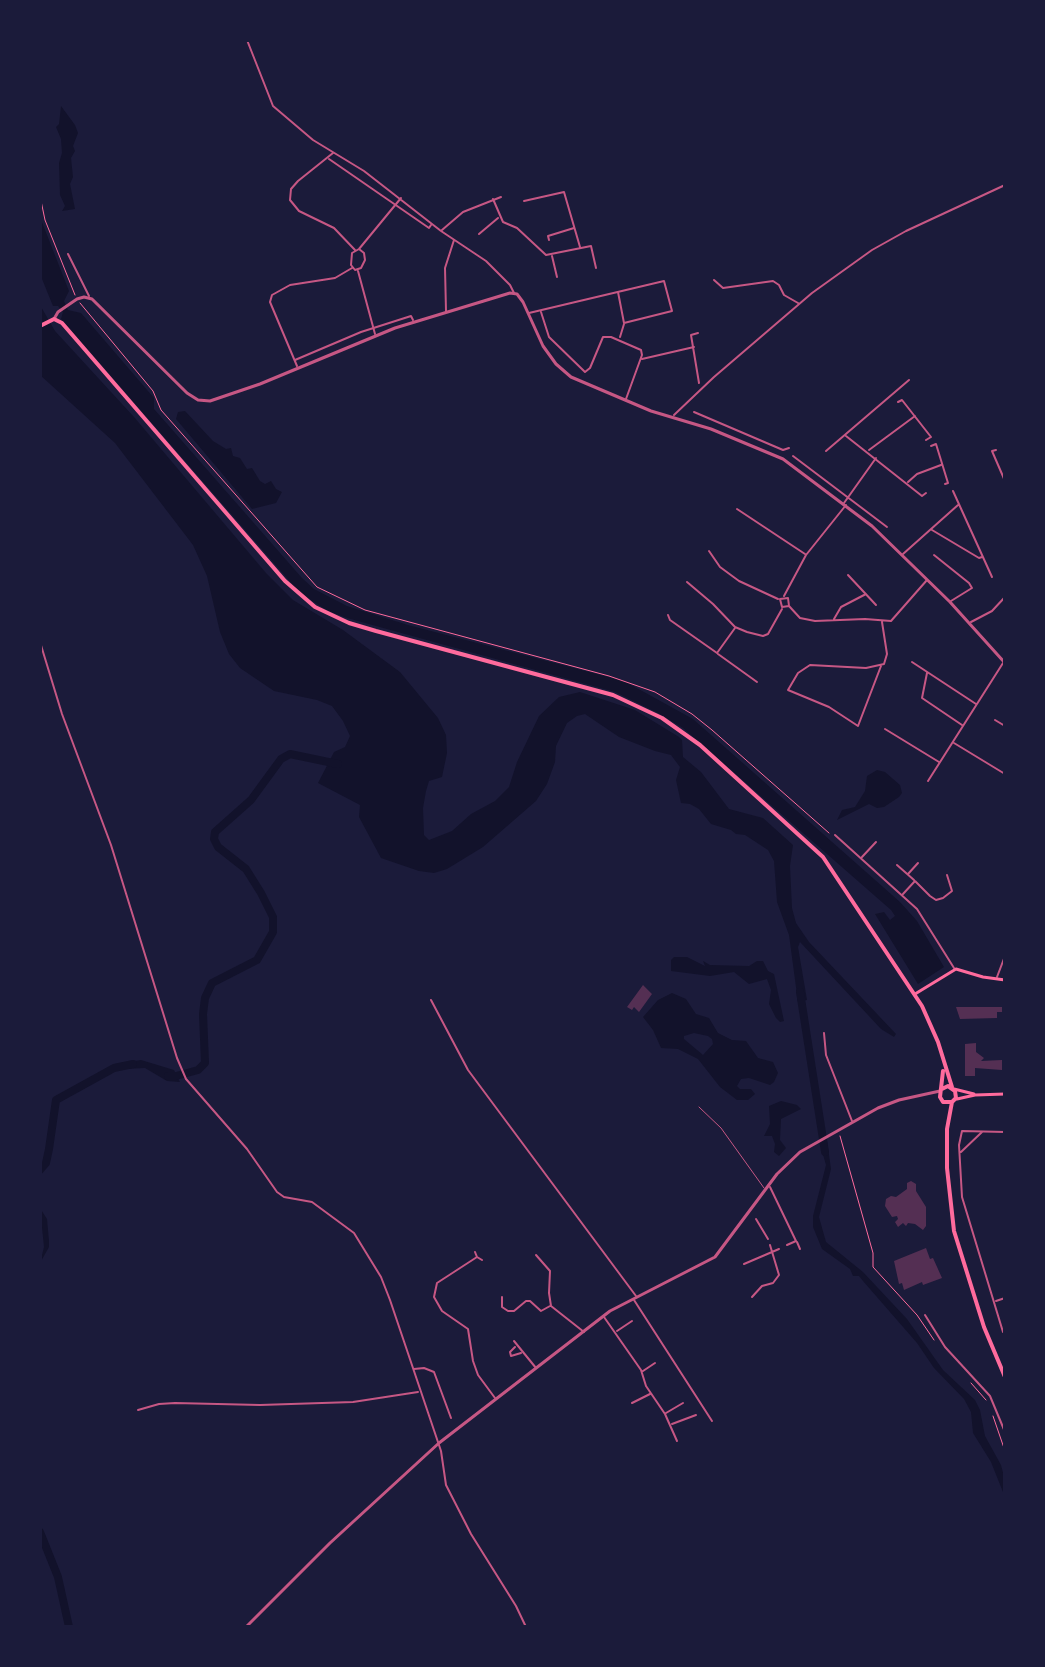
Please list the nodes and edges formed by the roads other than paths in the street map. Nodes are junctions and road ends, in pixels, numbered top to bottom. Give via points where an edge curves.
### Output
1 (247, 40) edge
2 (333, 153) junction
3 (328, 158) junction
4 (353, 165) junction
5 (347, 172) junction
6 (367, 173) junction
7 (361, 182) junction
8 (1005, 185) edge
9 (387, 188) junction
10 (381, 196) junction
11 (501, 197) dead end
12 (401, 198) junction
13 (493, 199) junction
14 (524, 201) dead end
15 (394, 206) junction
16 (417, 211) junction
17 (413, 218) junction
18 (499, 218) junction
19 (433, 223) junction
20 (575, 228) junction
21 (441, 231) junction
22 (479, 234) dead end
23 (454, 240) junction
24 (549, 240) dead end
25 (581, 249) junction
26 (357, 250) junction
27 (68, 254) dead end
28 (552, 256) junction
29 (352, 268) junction
30 (596, 268) dead end
31 (357, 269) junction
32 (557, 277) dead end
33 (714, 280) dead end
34 (618, 292) junction
35 (514, 293) junction
36 (89, 297) junction
37 (799, 304) junction
38 (676, 308) dead end
39 (671, 309) junction
40 (541, 310) junction
41 (446, 312) junction
42 (529, 313) junction
43 (52, 320) junction
44 (414, 322) junction
45 (624, 323) junction
46 (40, 326) edge
47 (373, 328) junction
48 (698, 333) dead end
49 (376, 335) junction
50 (619, 339) junction
51 (694, 347) junction
52 (641, 359) junction
53 (293, 360) junction
54 (297, 367) junction
55 (909, 380) dead end
56 (699, 383) dead end
57 (625, 400) junction
58 (898, 402) dead end
59 (682, 408) junction
60 (694, 412) dead end
61 (915, 416) junction
62 (672, 418) junction
63 (684, 421) junction
64 (742, 434) junction
65 (845, 435) junction
66 (926, 440) dead end
67 (739, 441) junction
68 (931, 446) dead end
69 (789, 448) dead end
70 (996, 450) dead end
71 (826, 451) dead end
72 (868, 451) junction
73 (793, 456) dead end
74 (876, 458) junction
75 (942, 464) junction
76 (1005, 482) edge
77 (907, 483) junction
78 (945, 484) dead end
79 (953, 491) dead end
80 (926, 493) dead end
81 (848, 497) junction
82 (845, 504) junction
83 (959, 504) junction
84 (737, 509) dead end
85 (887, 527) dead end
86 (931, 530) junction
87 (709, 551) dead end
88 (806, 555) junction
89 (902, 555) junction
90 (934, 555) dead end
91 (983, 557) junction
92 (848, 575) dead end
93 (992, 577) dead end
94 (928, 579) junction
95 (687, 582) dead end
96 (866, 594) junction
97 (784, 597) junction
98 (1005, 597) edge
99 (780, 599) junction
100 (950, 602) junction
101 (876, 605) dead end
102 (789, 606) junction
103 (783, 608) junction
104 (668, 615) dead end
105 (834, 620) junction
106 (882, 622) junction
107 (969, 623) junction
108 (735, 627) junction
109 (40, 642) edge
110 (1005, 651) edge
111 (717, 653) junction
112 (999, 656) junction
113 (912, 662) dead end
114 (1004, 663) edge
115 (881, 666) junction
116 (927, 672) junction
117 (757, 682) dead end
118 (977, 704) junction
119 (995, 720) dead end
120 (963, 725) junction
121 (1005, 726) edge
122 (885, 729) dead end
123 (953, 742) junction
124 (940, 762) junction
125 (1005, 774) edge
126 (928, 781) dead end
127 (835, 835) road end
128 (876, 842) dead end
129 (862, 858) junction
130 (918, 863) dead end
131 (897, 865) dead end
132 (907, 874) junction
133 (947, 875) dead end
134 (915, 881) junction
135 (903, 895) junction
136 (1005, 956) edge
137 (954, 970) junction
138 (996, 978) junction
139 (1005, 980) edge
140 (915, 994) junction
141 (431, 1000) dead end
142 (824, 1033) dead end
143 (943, 1063) junction
144 (953, 1088) junction
145 (941, 1090) junction
146 (1005, 1094) edge
147 (975, 1095) junction
148 (926, 1096) junction
149 (942, 1100) junction
150 (953, 1101) junction
151 (699, 1107) dead end
152 (852, 1122) junction
153 (948, 1125) junction
154 (982, 1132) junction
155 (1005, 1132) edge
156 (960, 1153) junction
157 (769, 1186) junction
158 (766, 1190) junction
159 (756, 1219) dead end
160 (768, 1239) dead end
161 (796, 1241) junction
162 (770, 1245) dead end
163 (787, 1245) dead end
164 (779, 1249) dead end
165 (800, 1249) dead end
166 (541, 1251) dead end
167 (773, 1251) junction
168 (475, 1252) dead end
169 (477, 1257) junction
170 (482, 1260) dead end
171 (744, 1264) dead end
172 (502, 1297) dead end
173 (752, 1297) dead end
174 (635, 1298) junction
175 (1005, 1298) edge
176 (995, 1301) junction
177 (551, 1306) junction
178 (925, 1315) dead end
179 (604, 1316) junction
180 (632, 1321) dead end
181 (933, 1321) dead end
182 (929, 1323) junction
183 (584, 1332) junction
184 (617, 1332) junction
185 (1003, 1332) edge
186 (514, 1341) dead end
187 (517, 1346) junction
188 (522, 1352) junction
189 (655, 1363) dead end
190 (413, 1369) junction
191 (537, 1369) junction
192 (641, 1372) junction
193 (1005, 1377) edge
194 (420, 1391) junction
195 (651, 1393) junction
196 (496, 1399) junction
197 (632, 1403) dead end
198 (683, 1403) dead end
199 (138, 1410) dead end
200 (446, 1410) junction
201 (687, 1410) dead end
202 (440, 1413) dead end
203 (665, 1414) junction
204 (696, 1415) dead end
205 (689, 1417) junction
206 (451, 1418) dead end
207 (712, 1421) dead end
208 (671, 1425) junction
209 (1005, 1432) edge
210 (677, 1441) dead end
211 (439, 1443) junction
212 (254, 1620) junction
213 (246, 1627) edge
214 (257, 1627) edge
215 (526, 1627) edge

1 - 2 street via 270,102
2 - 3 street
2 - 4 street
3 - 5 street
3 - 26 street via 298,181 290,200
4 - 5 street
4 - 6 street
5 - 7 street
6 - 7 street
6 - 9 street
7 - 10 street
8 - 37 street via 884,242
9 - 10 street
9 - 12 street
10 - 15 street
11 - 13 street
12 - 15 street
12 - 16 street
13 - 18 street
13 - 21 street via 463,212
14 - 20 street via 564,192
15 - 17 street
15 - 26 street
16 - 17 street
16 - 19 street
17 - 19 street via 429,228
18 - 22 street
18 - 28 street
19 - 21 street
20 - 24 street via 548,236
20 - 25 street
21 - 23 street
23 - 35 street via 493,267
23 - 41 street via 445,268
25 - 28 street
25 - 30 street via 591,246
26 - 29 street
26 - 31 street via 365,260
27 - 36 street
28 - 32 street
29 - 31 street
29 - 53 street via 335,278 290,285 272,295 270,302
31 - 47 street
33 - 37 street via 723,288 773,281
34 - 39 street via 664,281
34 - 40 street
34 - 45 street
35 - 41 street
35 - 42 street
36 - 43 street via 77,299
36 - 54 street via 198,400 215,400
37 - 59 street
38 - 39 street
39 - 45 street
40 - 42 street
40 - 50 street via 549,337 585,372 603,337
41 - 44 street
42 - 57 street via 543,346 564,372
43 - 46 main road
43 - 140 main road via 70,332 306,600 362,627 613,695 680,729 823,857
44 - 47 street via 411,316
44 - 49 street
45 - 50 street
47 - 49 street
47 - 53 street
48 - 51 street via 691,335
49 - 54 street
50 - 52 street via 641,350
51 - 52 street
51 - 56 street
52 - 57 street
53 - 54 street
55 - 65 street
57 - 62 street
58 - 61 street via 902,400
59 - 62 street
59 - 63 street
60 - 64 street
61 - 66 street via 931,437
61 - 72 street
62 - 63 street
63 - 67 street
64 - 67 street
64 - 69 street
65 - 71 street
65 - 72 street
67 - 82 street via 783,459
68 - 75 street via 936,444
70 - 76 street via 992,451
72 - 74 street
73 - 81 street
74 - 77 street
74 - 81 street
75 - 77 street
75 - 78 street
77 - 80 street via 922,496
79 - 83 street
81 - 82 street
81 - 85 street
82 - 88 street
82 - 89 street
83 - 86 street
83 - 91 street
84 - 88 street
86 - 89 street
86 - 91 street
87 - 99 street via 739,581
88 - 97 street
89 - 94 street
90 - 100 street via 972,588
91 - 93 street
92 - 96 street
94 - 100 street
94 - 106 street via 895,618
95 - 108 street
96 - 101 street
96 - 105 street via 841,607
97 - 99 street
97 - 102 street
98 - 107 street
99 - 103 street
100 - 107 street
102 - 103 street
102 - 105 street via 800,618
103 - 108 street via 763,636
104 - 111 street
105 - 106 street
106 - 115 street via 887,658
107 - 112 street
108 - 111 street
109 - 190 street via 111,845 179,1066 277,1192 312,1202 352,1230 386,1289
110 - 112 street
111 - 117 street
112 - 114 street
113 - 116 street
114 - 118 street
115 - 115 street via 810,665 788,690 858,726
116 - 118 street
116 - 120 street via 922,698
118 - 120 street
119 - 121 street
120 - 123 street
122 - 124 street
123 - 124 street
123 - 125 street
124 - 126 street
127 - 129 street
128 - 129 street
129 - 135 street
130 - 132 street
131 - 132 street
132 - 134 street
133 - 134 street via 952,891 940,899
134 - 135 street
135 - 137 street
136 - 138 street
137 - 138 main road
137 - 140 main road
138 - 139 main road
140 - 143 main road
141 - 174 street via 468,1070
142 - 152 street via 826,1055
143 - 144 main road
143 - 145 main road
144 - 145 main road
144 - 147 main road
144 - 150 main road
145 - 148 street
145 - 149 main road
146 - 147 main road
147 - 150 main road
148 - 149 street
148 - 152 street via 899,1100
149 - 150 main road
149 - 153 main road
150 - 153 main road
151 - 158 lane
152 - 157 street via 786,1164
153 - 193 main road via 954,1231
154 - 155 street
154 - 156 street
154 - 156 street via 962,1131
156 - 176 street via 962,1197
157 - 158 street
157 - 161 street
158 - 174 street via 715,1257
159 - 160 street
161 - 163 street
161 - 165 street
162 - 167 street
164 - 167 street
166 - 177 street via 538,1256 550,1271
167 - 171 street
167 - 173 street via 779,1275
168 - 169 street
169 - 170 street
169 - 196 street via 437,1283 434,1297 442,1311 468,1329 478,1375
172 - 177 street via 508,1311 526,1301 541,1311
174 - 179 street
174 - 207 street
175 - 176 street
176 - 185 street
177 - 183 street
178 - 182 street
179 - 183 street
179 - 184 street
180 - 184 street
181 - 182 street
182 - 209 street via 989,1395
183 - 191 street
184 - 192 street
186 - 187 street
187 - 188 street
187 - 188 street via 511,1356
188 - 191 street
189 - 192 street
190 - 194 street
190 - 200 street via 434,1372
191 - 196 street
192 - 195 street
194 - 199 street via 353,1402 175,1403
194 - 211 street
195 - 197 street
195 - 203 street
196 - 211 street
198 - 203 street
200 - 202 street
200 - 206 street
201 - 205 street
203 - 208 street
204 - 205 street
205 - 208 street
208 - 210 street
211 - 212 street
211 - 215 street via 452,1499
212 - 213 street
212 - 214 street

